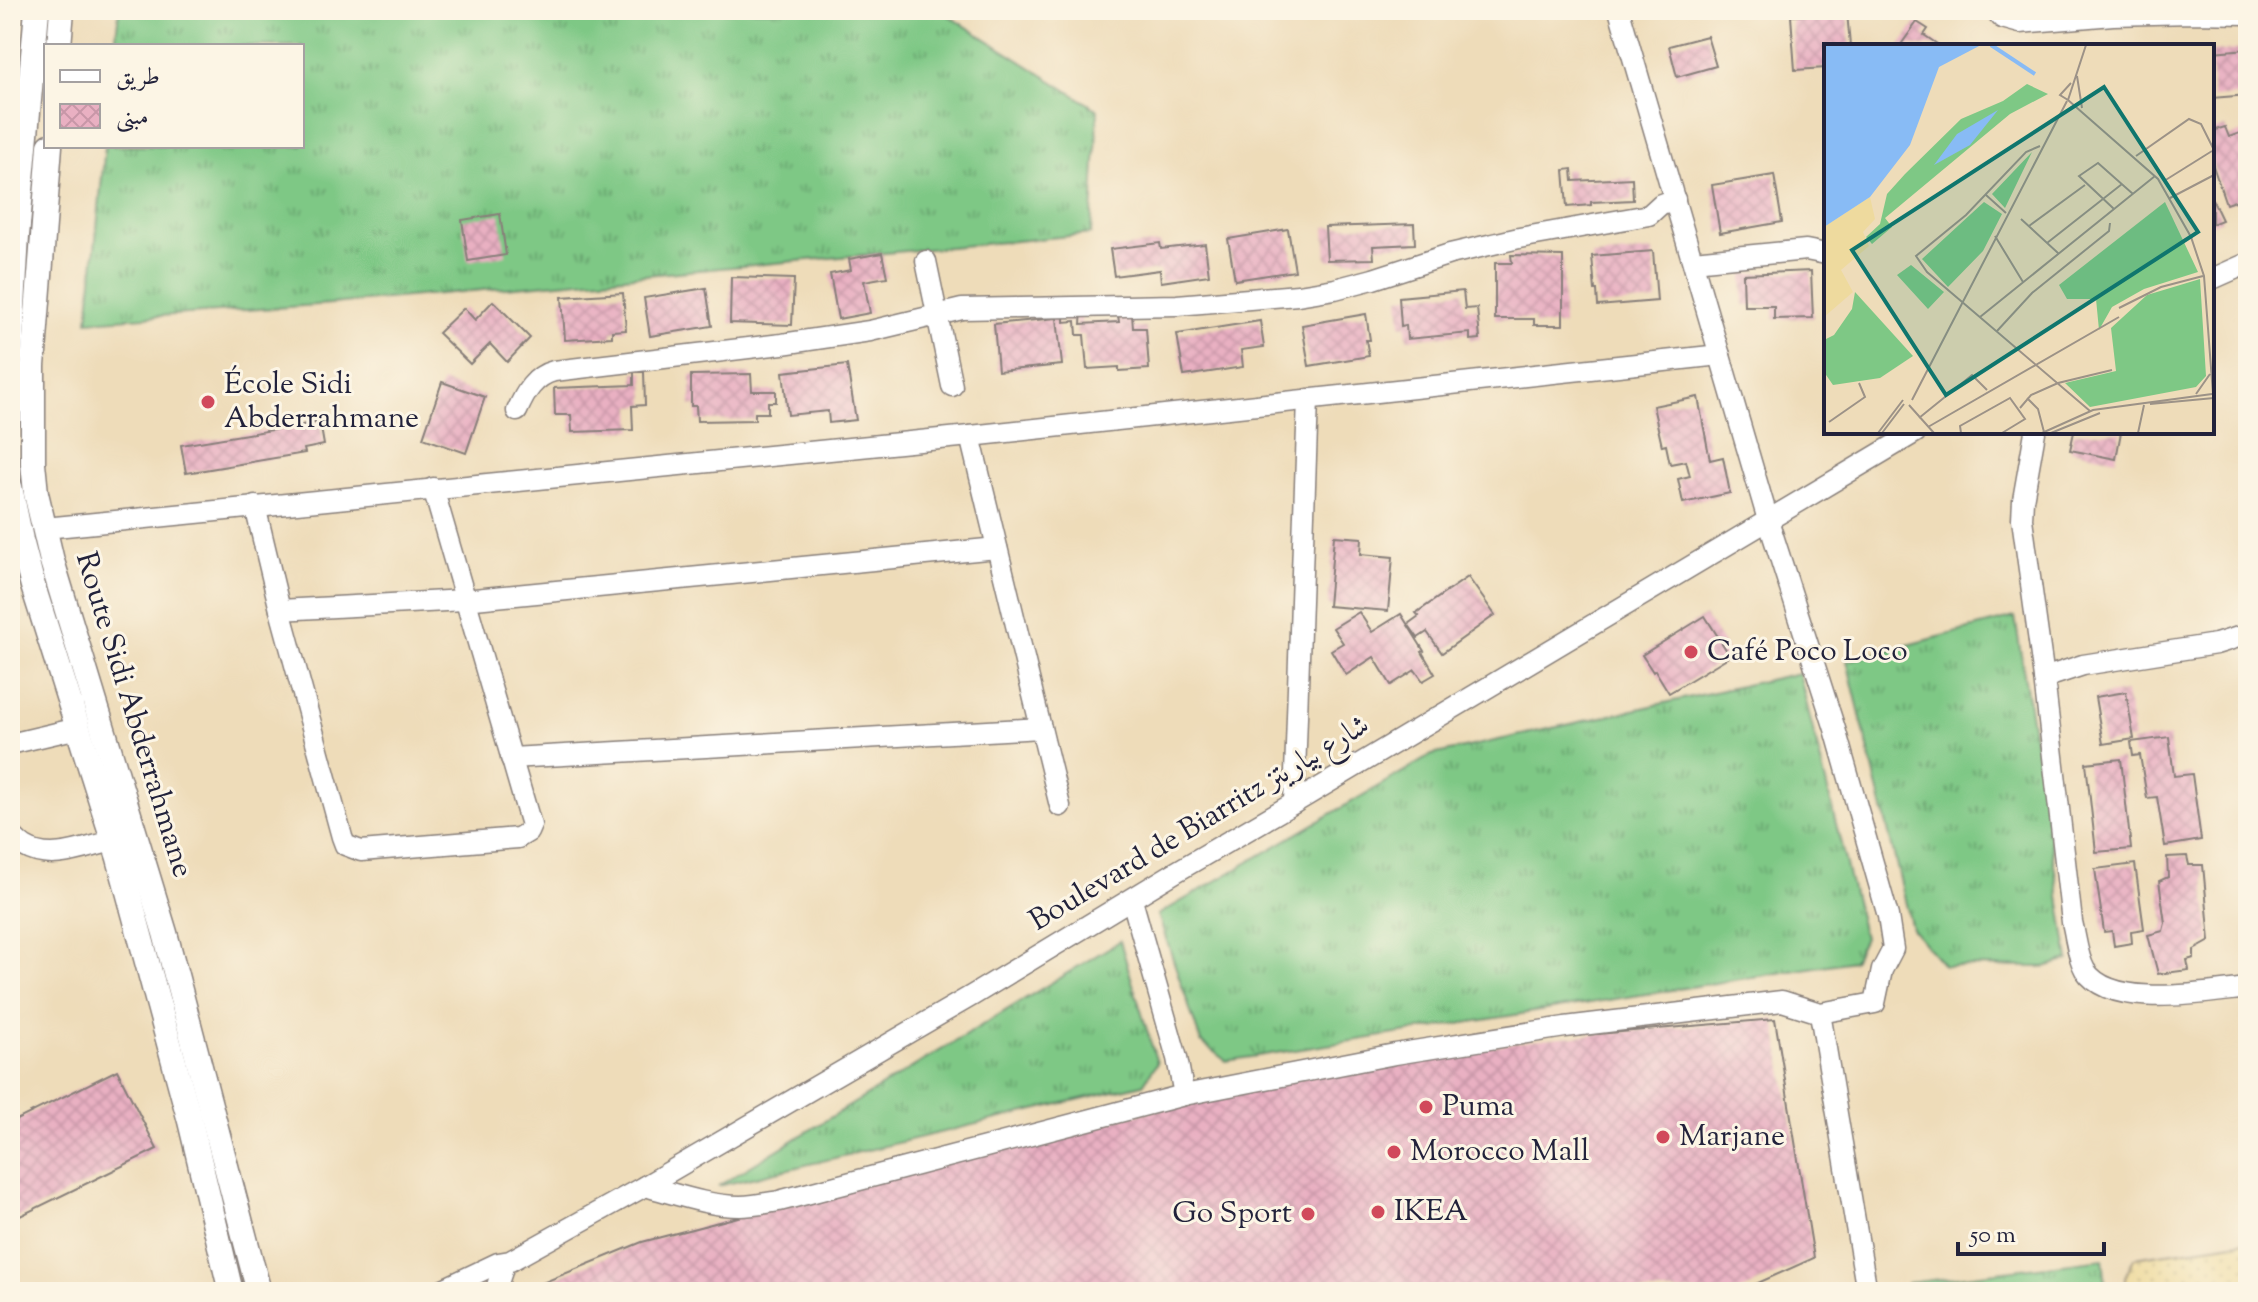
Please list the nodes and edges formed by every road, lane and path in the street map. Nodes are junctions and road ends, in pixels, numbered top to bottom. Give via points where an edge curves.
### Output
1 (37, 10) edge
2 (62, 10) edge
3 (1619, 10) edge
4 (1995, 10) edge
5 (2248, 14) edge
6 (59, 44) edge
7 (19, 90) edge
8 (50, 148) edge
9 (1675, 199) junction
10 (1649, 215) junction
11 (1682, 222) junction
12 (1824, 254) edge
13 (926, 261) dead end
14 (1693, 261) junction
15 (2248, 263) edge
16 (2214, 278) edge
17 (938, 315) junction
18 (19, 327) edge
19 (1720, 355) junction
20 (10, 358) edge
21 (952, 386) dead end
22 (1308, 399) junction
23 (517, 411) dead end
24 (1913, 434) edge
25 (2035, 434) edge
26 (970, 436) junction
27 (10, 487) edge
28 (433, 488) junction
29 (255, 506) junction
30 (1768, 520) junction
31 (45, 528) junction
32 (997, 548) junction
33 (464, 600) junction
34 (280, 610) junction
35 (2248, 634) edge
36 (2044, 678) junction
37 (78, 728) junction
38 (1041, 728) junction
39 (10, 744) edge
40 (511, 758) junction
41 (1294, 803) junction
42 (1060, 806) dead end
43 (10, 834) edge
44 (113, 841) junction
45 (1132, 900) junction
46 (2248, 988) edge
47 (1820, 1013) junction
48 (1184, 1095) junction
49 (645, 1186) junction
50 (223, 1257) junction
51 (506, 1266) junction
52 (217, 1292) edge
53 (231, 1292) edge
54 (259, 1292) edge
55 (437, 1292) edge
56 (470, 1292) edge
57 (495, 1292) edge
58 (1867, 1292) edge

1 - 7 main road, Route Sidi Abderrahmane
2 - 6 main road
3 - 9 street
4 - 5 street via 2020,23 2113,15
7 - 18 main road, Route Sidi Abderrahmane
8 - 18 main road, Route Sidi Abderrahmane
9 - 10 street
9 - 11 street
10 - 11 street
10 - 17 street via 1519,238 1298,295 1177,305 981,307
11 - 14 street
12 - 14 street via 1806,250
13 - 17 street
14 - 19 street
15 - 16 street
17 - 21 street
17 - 23 street via 782,344 554,371 532,384
18 - 20 main road, Route Sidi Abderrahmane
18 - 31 main road, Route Sidi Abderrahmane via 36,493
19 - 22 street
19 - 30 street
22 - 26 street
22 - 41 street
24 - 30 street, Boulevard de Biarritz شارع بياريتز
25 - 36 street via 2022,519
26 - 28 street
26 - 32 street
27 - 37 main road, Route Sidi Abderrahmane via 33,586
28 - 29 street
28 - 33 street
29 - 31 street
29 - 34 street
30 - 41 street, Boulevard de Biarritz شارع بياريتز
30 - 47 street via 1831,714 1893,949 1875,1003
31 - 54 main road, Route Sidi Abderrahmane via 165,933
32 - 33 street
32 - 38 street
33 - 34 street
33 - 40 street
34 - 40 street via 345,845 361,851 524,836 531,825
35 - 36 street via 2083,665
36 - 46 street via 2072,922 2086,972 2109,988 2139,996
37 - 39 street
37 - 44 main road, Route Sidi Abderrahmane
38 - 40 street
38 - 42 street
41 - 45 street, Boulevard de Biarritz شارع بياريتز
43 - 44 street via 25,847 56,855
44 - 50 main road, Route Sidi Abderrahmane
45 - 48 street
45 - 49 street, Boulevard de Biarritz شارع بياريتز
47 - 48 street via 1782,1001 1579,1026 1395,1054
47 - 58 street
48 - 49 street via 759,1205 713,1204
49 - 51 street, Boulevard de Biarritz شارع بياريتز
50 - 52 main road
50 - 53 main road, Route Sidi Abderrahmane
51 - 55 street, Boulevard de Biarritz شارع بياريتز via 498,1263
51 - 56 street, Boulevard de Biarritz شارع بياريتز
51 - 57 street

